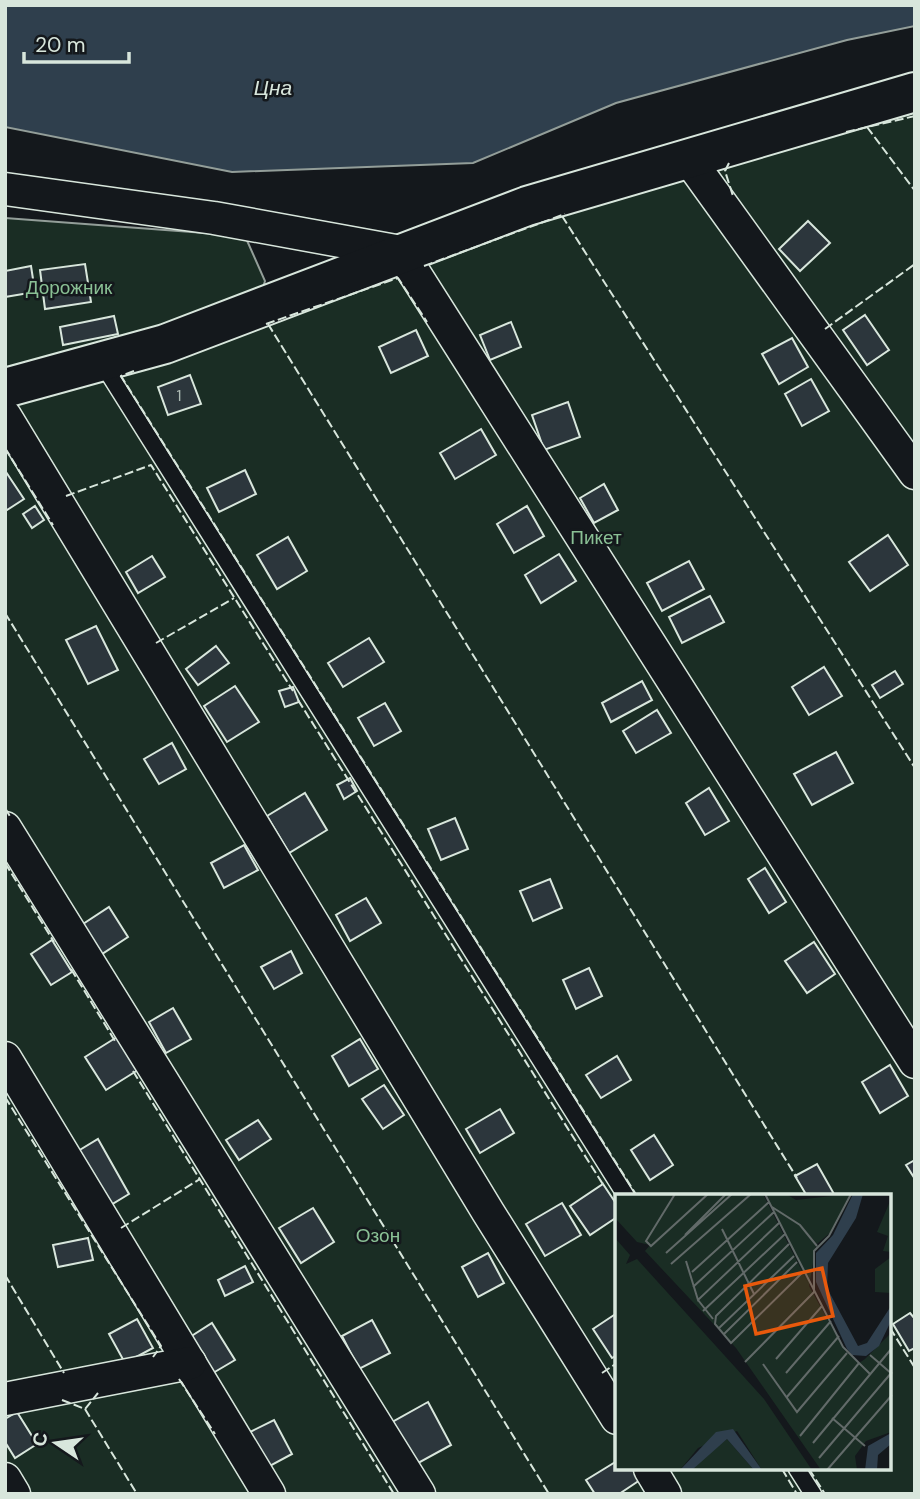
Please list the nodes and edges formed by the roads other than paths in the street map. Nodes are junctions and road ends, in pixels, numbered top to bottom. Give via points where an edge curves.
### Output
1 (915, 92) edge
2 (688, 158) junction
3 (5, 189) edge
4 (401, 252) junction
5 (100, 361) junction
6 (5, 388) edge
7 (5, 416) edge
8 (915, 473) edge
9 (5, 828) edge
10 (5, 1058) edge
11 (915, 1062) edge
12 (625, 1194) edge
13 (190, 1363) junction
14 (5, 1399) edge
15 (615, 1415) edge
16 (650, 1471) edge
17 (798, 1471) edge
18 (5, 1479) edge
19 (14, 1494) edge
20 (269, 1494) edge
21 (419, 1494) edge
22 (665, 1494) edge
23 (813, 1494) edge

1 - 2 street
2 - 4 street via 527,206
2 - 8 street
3 - 4 street via 214,218
4 - 5 street via 165,344
4 - 11 street
5 - 6 street
5 - 12 lane
7 - 15 street
9 - 21 street
10 - 13 street
13 - 14 street
13 - 20 street
16 - 22 street
17 - 23 lane
18 - 19 street

